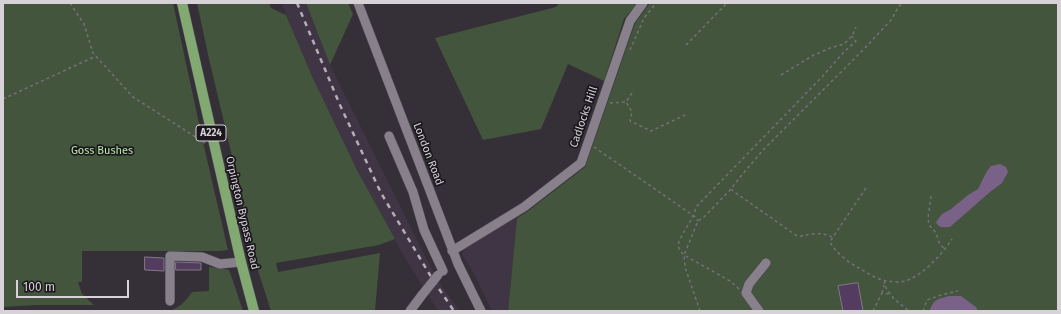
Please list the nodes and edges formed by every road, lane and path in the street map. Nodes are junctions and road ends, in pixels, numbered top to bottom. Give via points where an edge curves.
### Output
1 (70, 3) edge
2 (182, 3) edge
3 (358, 3) edge
4 (643, 3) edge
5 (656, 3) edge
6 (727, 3) edge
7 (904, 3) edge
8 (856, 27) dead end
9 (852, 36) junction
10 (686, 45) dead end
11 (629, 50) dead end
12 (96, 56) junction
13 (781, 75) dead end
14 (632, 93) dead end
15 (612, 97) dead end
16 (3, 99) edge
17 (626, 102) junction
18 (685, 115) dead end
19 (390, 136) dead end
20 (588, 143) junction
21 (215, 149) junction
22 (866, 188) dead end
23 (731, 189) junction
24 (931, 196) dead end
25 (694, 216) junction
26 (698, 221) junction
27 (833, 237) junction
28 (952, 239) dead end
29 (945, 249) junction
30 (452, 251) junction
31 (684, 255) junction
32 (241, 262) junction
33 (766, 263) dead end
34 (458, 264) junction
35 (441, 273) junction
36 (885, 281) junction
37 (884, 285) junction
38 (958, 291) dead end
39 (882, 293) junction
40 (746, 294) junction
41 (891, 294) junction
42 (170, 301) dead end
43 (254, 311) edge
44 (410, 311) edge
45 (481, 311) edge
46 (700, 311) edge
47 (760, 311) edge
48 (873, 311) edge
49 (909, 311) edge
50 (923, 311) edge

1 - 12 path via 84,24
2 - 21 main road, Orpington Bypass Road / A224
3 - 30 street, London Road
4 - 20 street, Cadlocks Hill via 630,21
5 - 11 path via 644,18
6 - 10 path
7 - 23 path via 868,45 764,150
8 - 9 path
9 - 13 path via 844,44 812,56
9 - 25 path via 856,41 696,207
12 - 16 path
12 - 21 path via 133,97
14 - 17 path
15 - 17 path via 610,103
17 - 18 path via 632,112 630,121 651,131
19 - 35 street via 413,192 424,230
20 - 25 path
20 - 30 street, Cadlocks Hill via 581,163 524,208
21 - 32 main road, Orpington Bypass Road / A224
22 - 27 path
23 - 26 path
23 - 27 path via 797,236 826,234
24 - 29 path via 929,225
25 - 26 path
25 - 31 path via 680,237 678,245
26 - 31 path
27 - 36 path via 830,242 832,246 848,262
28 - 29 path
29 - 36 path via 908,280
30 - 34 street, London Road
31 - 40 path via 730,281
31 - 46 path via 685,267
32 - 42 street via 220,264 202,257 170,256
32 - 43 main road, Orpington Bypass Road / A224
33 - 40 street via 749,284
34 - 35 street
34 - 45 street, London Road
35 - 44 street, bridge
36 - 37 path
37 - 39 path
37 - 41 path
38 - 50 path via 927,300
39 - 41 path
39 - 48 path
40 - 47 street
41 - 49 path

